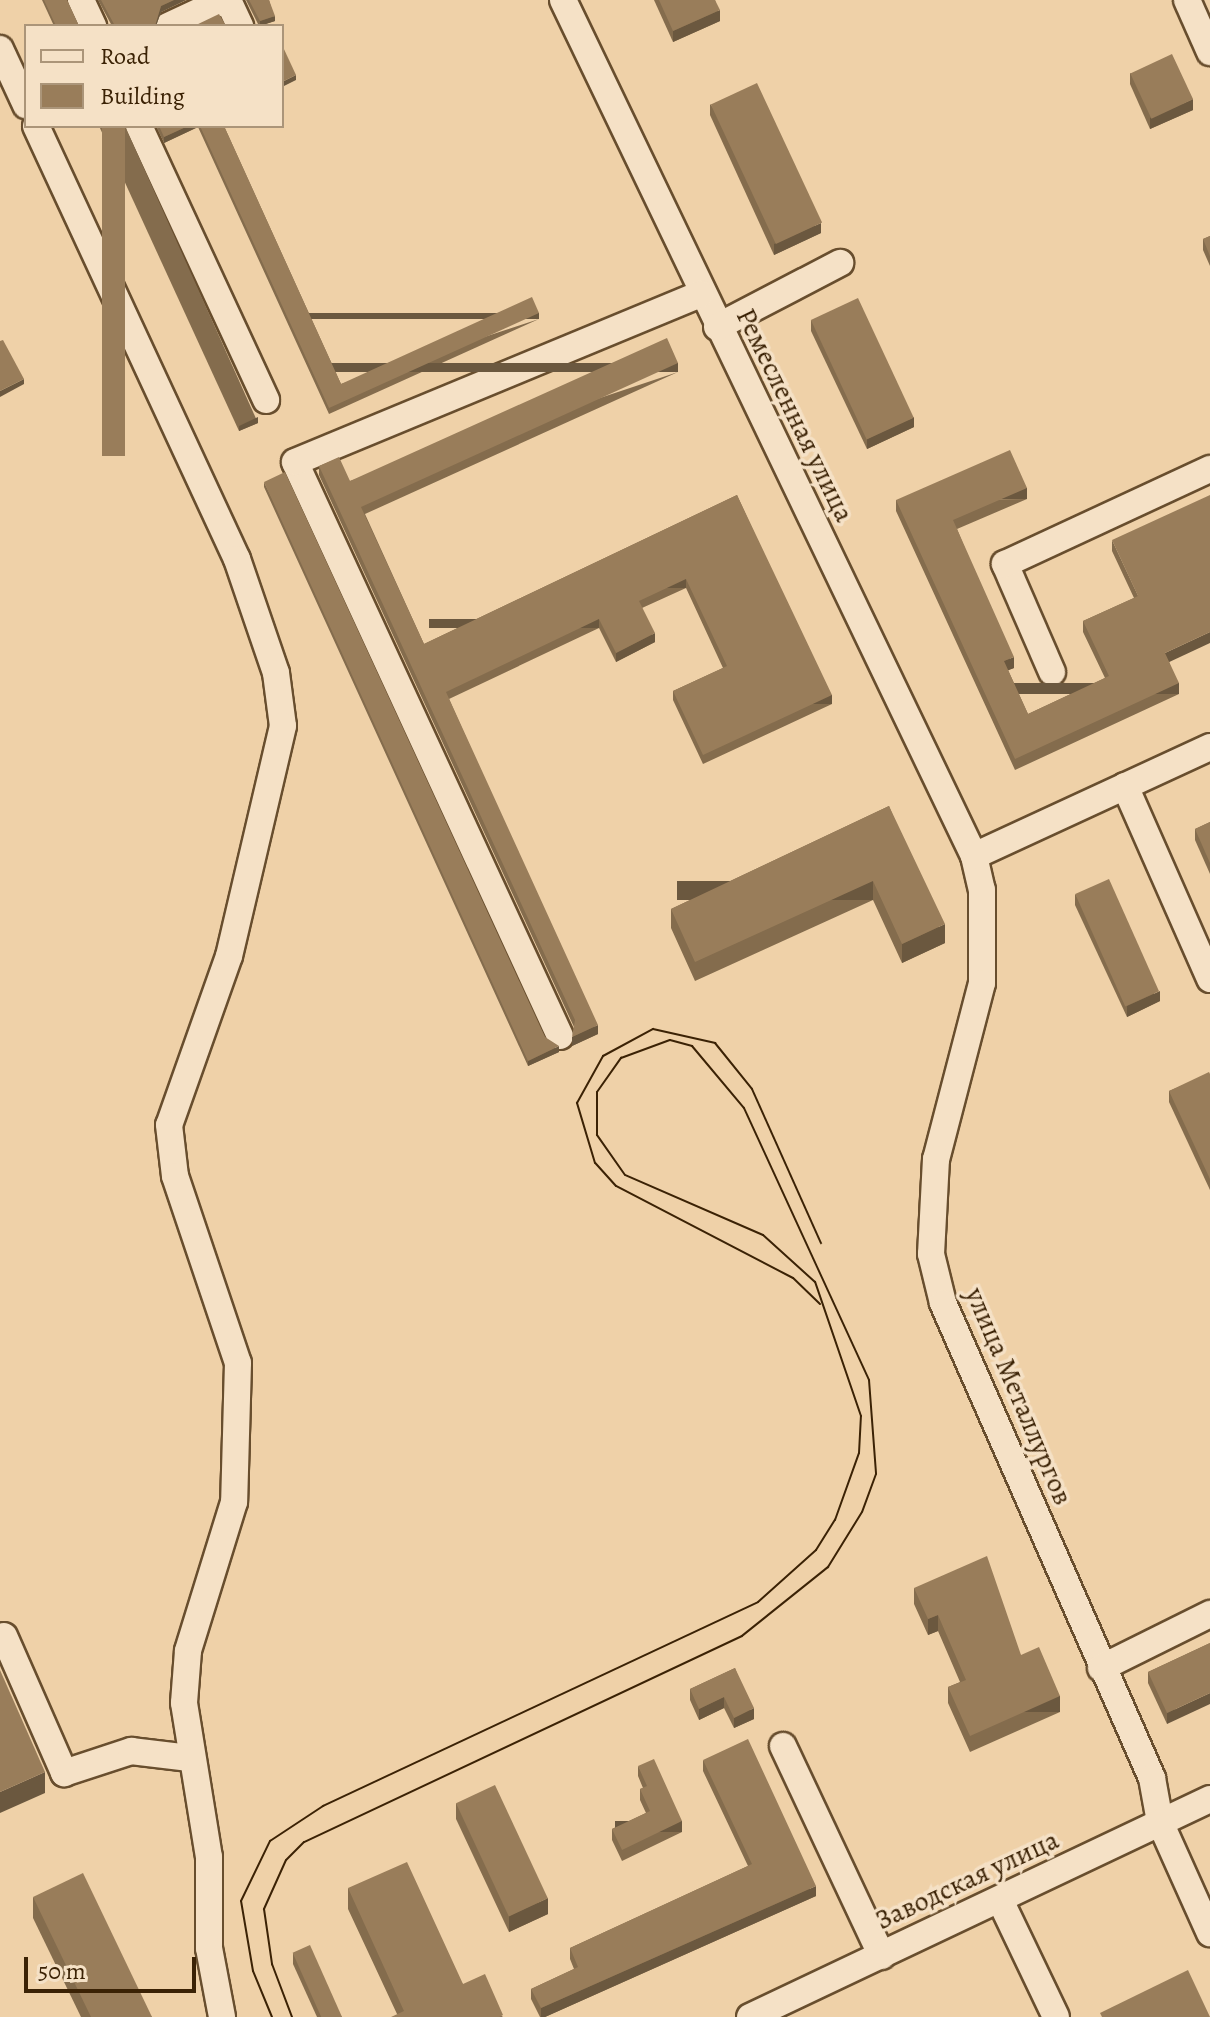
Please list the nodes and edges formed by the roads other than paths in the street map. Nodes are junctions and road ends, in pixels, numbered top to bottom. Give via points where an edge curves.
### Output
1 (81, 0) edge
2 (226, 0) edge
3 (563, 0) edge
4 (1187, 0) edge
5 (92, 24) edge
6 (172, 24) edge
7 (239, 24) edge
8 (0, 49) edge
9 (1210, 52) edge
10 (24, 101) edge
11 (37, 128) edge
12 (140, 128) edge
13 (840, 263) dead end
14 (701, 294) junction
15 (717, 327) junction
16 (266, 400) dead end
17 (1210, 469) edge
18 (1052, 672) dead end
19 (1210, 747) edge
20 (1125, 786) junction
21 (974, 856) junction
22 (1210, 979) edge
23 (560, 1036) dead end
24 (1210, 1614) edge
25 (4, 1636) dead end
26 (1101, 1668) junction
27 (783, 1746) dead end
28 (190, 1758) junction
29 (1210, 1799) edge
30 (1160, 1822) junction
31 (1001, 1902) junction
32 (1210, 1933) edge
33 (882, 1956) junction
34 (222, 2017) edge
35 (750, 2017) edge
36 (1056, 2017) edge

1 - 5 street
2 - 6 street
2 - 7 street
3 - 14 street, Ремесленная улица
4 - 9 street
8 - 10 street
11 - 28 street via 237,559 276,673 283,726 229,956 169,1125 175,1176 238,1363 240,1435 234,1502 188,1651
12 - 16 street
13 - 15 street
14 - 15 street, Ремесленная улица
14 - 23 street via 295,462
15 - 21 street, Ремесленная улица
17 - 18 street via 1005,564
19 - 20 street
20 - 21 street
20 - 22 street
21 - 26 street, улица Металлургов via 982,890 982,983 938,1145 931,1254 943,1303
24 - 26 street
25 - 28 street via 64,1773 131,1751
26 - 30 street, улица Металлургов via 1152,1778
27 - 33 street
28 - 34 street via 209,1857 209,1948
29 - 30 street, Заводская улица
30 - 31 street, Заводская улица
30 - 32 street, улица Металлургов
31 - 33 street, Заводская улица
31 - 36 street
33 - 35 street, Заводская улица

